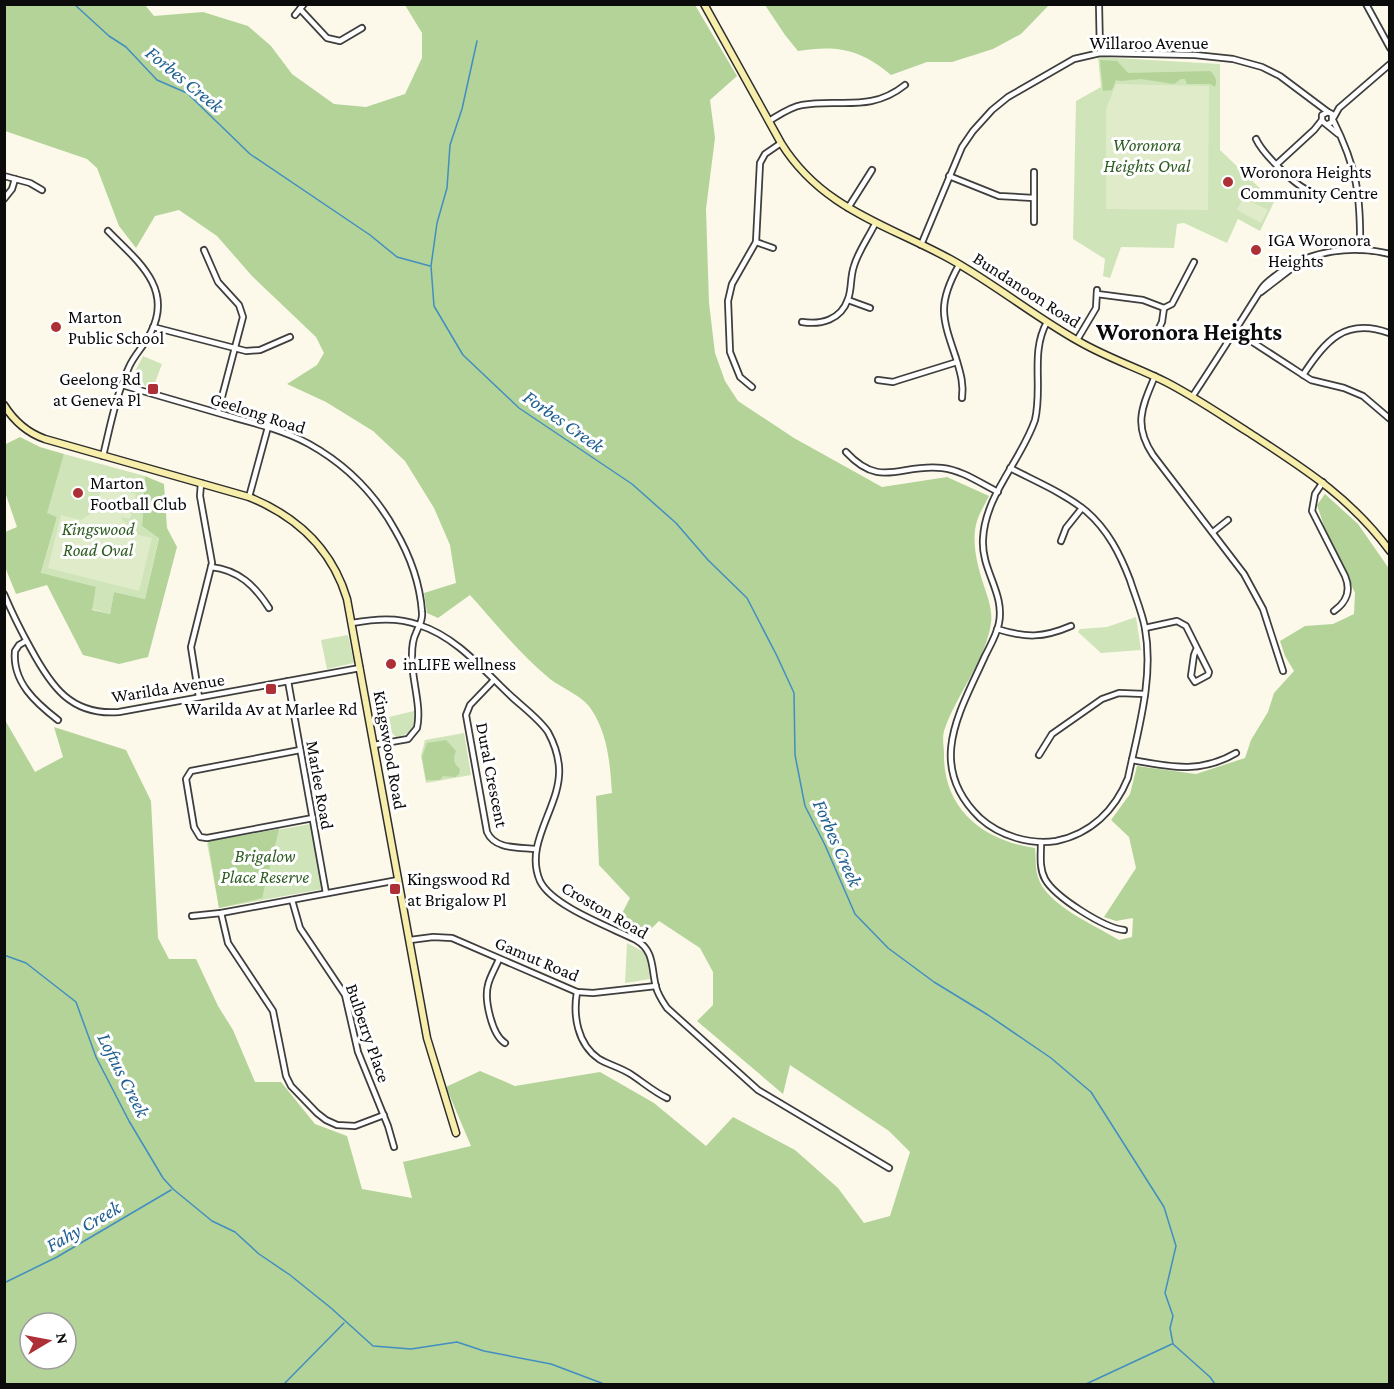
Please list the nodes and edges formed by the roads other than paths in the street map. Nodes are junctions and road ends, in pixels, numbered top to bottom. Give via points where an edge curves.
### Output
1 (704, 4) edge
2 (1100, 4) edge
3 (1366, 4) edge
4 (302, 7) edge
5 (295, 15) dead end
6 (362, 28) dead end
7 (1389, 48) edge
8 (1100, 54) junction
9 (1389, 64) edge
10 (905, 85) dead end
11 (1318, 106) junction
12 (1339, 108) junction
13 (1328, 112) junction
14 (1333, 119) junction
15 (1324, 121) junction
16 (769, 122) junction
17 (1338, 134) junction
18 (1256, 139) dead end
19 (781, 143) junction
20 (1277, 164) junction
21 (872, 170) dead end
22 (1034, 172) dead end
23 (4, 176) edge
24 (950, 176) junction
25 (15, 179) junction
26 (42, 190) dead end
27 (1312, 192) dead end
28 (1034, 198) junction
29 (4, 199) edge
30 (848, 208) junction
31 (1034, 222) dead end
32 (875, 224) junction
33 (108, 231) dead end
34 (756, 242) junction
35 (921, 245) junction
36 (773, 248) dead end
37 (1360, 249) junction
38 (204, 250) dead end
39 (1389, 254) edge
40 (1194, 262) dead end
41 (959, 265) junction
42 (848, 300) junction
43 (870, 308) dead end
44 (1164, 308) junction
45 (802, 322) dead end
46 (1047, 322) junction
47 (153, 327) junction
48 (1158, 330) dead end
49 (1234, 330) junction
50 (1389, 333) edge
51 (290, 337) dead end
52 (1077, 340) junction
53 (234, 349) junction
54 (957, 362) junction
55 (1304, 375) junction
56 (1155, 376) junction
57 (878, 380) dead end
58 (122, 385) junction
59 (752, 387) dead end
60 (1192, 397) junction
61 (962, 399) dead end
62 (4, 405) edge
63 (218, 412) junction
64 (1389, 419) edge
65 (268, 427) junction
66 (846, 452) dead end
67 (103, 456) junction
68 (1010, 468) junction
69 (1323, 482) junction
70 (201, 483) junction
71 (998, 492) junction
72 (249, 497) junction
73 (1082, 507) junction
74 (1228, 520) dead end
75 (1213, 532) junction
76 (1061, 541) dead end
77 (1389, 550) edge
78 (212, 567) junction
79 (4, 594) edge
80 (268, 608) dead end
81 (1334, 611) dead end
82 (352, 623) junction
83 (420, 625) junction
84 (1071, 626) dead end
85 (1145, 628) junction
86 (998, 629) junction
87 (26, 641) junction
88 (1197, 650) junction
89 (360, 668) junction
90 (1283, 671) dead end
91 (494, 680) junction
92 (288, 681) junction
93 (1145, 694) junction
94 (199, 697) junction
95 (58, 720) dead end
96 (374, 745) junction
97 (300, 750) junction
98 (1236, 753) dead end
99 (1039, 755) dead end
100 (1132, 760) junction
101 (313, 818) junction
102 (1041, 842) junction
103 (536, 849) junction
104 (398, 880) junction
105 (326, 893) junction
106 (292, 900) junction
107 (221, 913) junction
108 (192, 916) dead end
109 (1124, 930) dead end
110 (410, 940) junction
111 (499, 958) junction
112 (656, 986) junction
113 (577, 992) junction
114 (505, 1043) dead end
115 (667, 1098) dead end
116 (384, 1115) junction
117 (456, 1133) dead end
118 (394, 1147) dead end
119 (889, 1168) dead end

1 - 16 street, Bundanoon Road
2 - 8 street
3 - 7 street
4 - 5 street
4 - 6 street via 327,38 340,41
8 - 11 street, Willaroo Avenue via 1233,58 1280,76
8 - 24 street, Willaroo Avenue via 1066,63 1000,103 967,139
9 - 12 street
10 - 16 street via 861,104 796,107
11 - 13 street, Willaroo Avenue
11 - 15 street
12 - 13 street
12 - 14 street
13 - 14 street, Willaroo Avenue
13 - 15 street
14 - 15 street
14 - 17 street
15 - 17 street
15 - 20 street
16 - 19 street, Bundanoon Road
17 - 37 street via 1357,181
18 - 20 street
19 - 30 street, Bundanoon Road via 806,177
19 - 34 street via 765,154 760,163
20 - 27 street
21 - 30 street
22 - 28 street
23 - 25 street
24 - 28 street via 1004,197
24 - 35 street, Willaroo Avenue
25 - 26 street
25 - 29 street
28 - 31 street
30 - 32 street, Bundanoon Road
32 - 35 street, Bundanoon Road
32 - 42 street via 856,260
33 - 47 street via 142,265 152,281 157,304
34 - 36 street
34 - 59 street via 735,277 728,301 730,352 740,377
35 - 41 street, Bundanoon Road
37 - 39 street
37 - 49 street via 1326,253 1300,262 1261,292
38 - 53 street via 218,282 243,313
40 - 44 street via 1172,304
41 - 46 street, Bundanoon Road
41 - 54 street via 943,307
42 - 43 street
42 - 45 street via 830,320
44 - 48 street
44 - 52 street via 1097,292 1096,308
46 - 52 street, Bundanoon Road
46 - 68 street via 1038,347 1036,415
47 - 53 street
47 - 58 street
49 - 55 street
49 - 60 street
50 - 55 street via 1362,328 1342,333 1328,341
51 - 53 street via 260,351
52 - 56 street, Bundanoon Road
53 - 63 street
54 - 57 street via 893,382
54 - 61 street
55 - 64 street via 1352,391
56 - 60 street, Bundanoon Road
56 - 75 street via 1141,411 1143,438
58 - 63 street, Geelong Road
58 - 67 street
60 - 69 street, Bundanoon Road
62 - 67 street, Kingswood Road via 36,436
63 - 65 street, Geelong Road
65 - 72 street
65 - 83 street, Geelong Road via 301,440 336,462 376,501 398,535 414,572 422,608
66 - 71 street via 855,462 878,472 943,468
67 - 70 street, Kingswood Road
68 - 71 street
68 - 73 street
69 - 77 street, Bundanoon Road via 1356,510
69 - 81 street via 1315,494 1312,511 1348,586 1345,600
70 - 72 street, Kingswood Road
70 - 78 street
71 - 86 street via 986,517 982,545 999,603
72 - 82 street, Kingswood Road via 285,515 317,543 341,583
73 - 76 street
73 - 85 street via 1108,535 1119,554
74 - 75 street
75 - 90 street via 1238,563 1257,597
78 - 80 street via 246,580
78 - 94 street via 191,647
79 - 87 street, Warilda Avenue
82 - 83 street, Croston Road via 383,620
82 - 89 street, Kingswood Road
83 - 91 street, Croston Road via 452,642
83 - 96 street, Geelong Road via 412,653 416,731 408,739
84 - 86 street via 1035,636
85 - 88 street via 1180,622 1186,626
85 - 93 street
86 - 102 street via 954,724 952,766 964,798 985,822 1009,835
87 - 94 street, Warilda Avenue via 51,683 68,699 84,706 110,712
87 - 95 street via 15,651 22,685 35,702
88 - 88 street via 1209,672 1195,681 1191,676
89 - 92 street, Warilda Avenue
89 - 96 street, Kingswood Road
91 - 103 street, Croston Road via 543,725 557,754 558,789
91 - 103 street, Dural Crescent via 470,705 466,715 487,832 496,844
92 - 94 street, Warilda Avenue
92 - 97 street, Marlee Road
93 - 99 street via 1119,693 1102,699 1052,734
93 - 100 street
96 - 104 street, Kingswood Road
97 - 101 street, Marlee Road
97 - 101 street via 189,773 186,784 194,827 200,837 207,838
98 - 100 street via 1199,767
100 - 102 street via 1125,787 1104,816 1075,835
101 - 105 street, Marlee Road
102 - 109 street via 1041,867 1052,889 1105,925
103 - 112 street, Croston Road via 539,877 548,892 563,904 640,942 652,960
104 - 105 street
104 - 110 street, Kingswood Road
105 - 106 street
106 - 107 street
106 - 116 street, Bulberry Place via 297,923 345,995 358,1052
107 - 108 street
107 - 116 street via 228,943 273,1011 291,1086 316,1113 337,1125 355,1126
110 - 111 street, Gamut Road via 452,938
110 - 117 street, Kingswood Road via 427,1038
111 - 113 street, Gamut Road
111 - 114 street via 487,996 494,1030
112 - 113 street, Gamut Road
112 - 119 street, Croston Road via 672,1013 758,1090
113 - 115 street via 577,1028 593,1053
116 - 118 street, Bulberry Place

